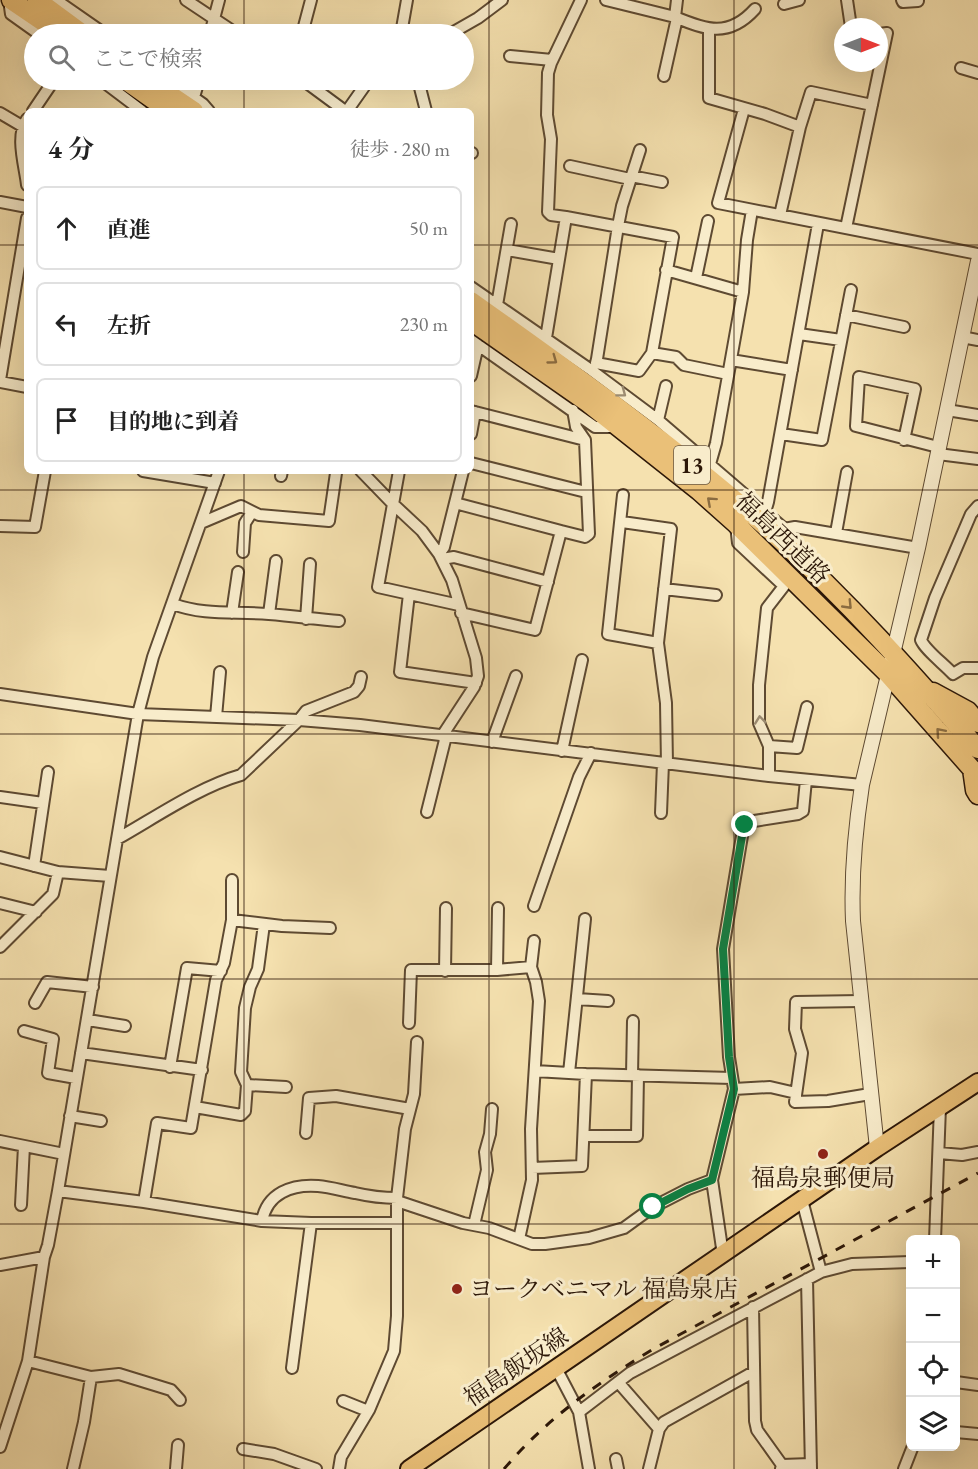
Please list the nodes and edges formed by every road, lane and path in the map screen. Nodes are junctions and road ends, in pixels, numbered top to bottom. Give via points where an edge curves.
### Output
1 (37, 0) edge
2 (56, 0) edge
3 (186, 0) edge
4 (219, 0) edge
5 (311, 0) edge
6 (407, 0) edge
7 (502, 0) edge
8 (580, 0) edge
9 (606, 0) edge
10 (678, 0) edge
11 (799, 0) edge
12 (847, 0) edge
13 (903, 0) edge
14 (12, 1) edge
15 (918, 1) edge
16 (784, 4) dead end
17 (755, 9) dead end
18 (676, 18) junction
19 (850, 18) edge
20 (214, 19) junction
21 (25, 24) edge
22 (46, 24) edge
23 (70, 24) edge
24 (91, 24) edge
25 (213, 24) edge
26 (222, 24) edge
27 (305, 24) edge
28 (403, 24) edge
29 (468, 24) edge
30 (709, 29) junction
31 (510, 56) dead end
32 (552, 60) junction
33 (961, 68) dead end
34 (879, 72) edge
35 (978, 73) edge
36 (664, 76) dead end
37 (47, 90) edge
38 (114, 90) edge
39 (139, 90) edge
40 (167, 90) edge
41 (179, 90) edge
42 (317, 90) edge
43 (362, 90) edge
44 (421, 90) edge
45 (194, 104) edge
46 (872, 105) junction
47 (35, 108) edge
48 (138, 108) edge
49 (165, 108) edge
50 (342, 108) edge
51 (348, 108) edge
52 (425, 108) edge
53 (744, 109) junction
54 (0, 113) edge
55 (24, 123) edge
56 (800, 127) junction
57 (24, 131) edge
58 (640, 150) dead end
59 (24, 162) edge
60 (570, 166) dead end
61 (631, 177) junction
62 (662, 182) dead end
63 (0, 202) edge
64 (24, 206) edge
65 (752, 210) junction
66 (780, 215) junction
67 (566, 217) junction
68 (708, 221) dead end
69 (511, 224) dead end
70 (818, 224) junction
71 (618, 226) junction
72 (846, 228) junction
73 (24, 236) edge
74 (507, 250) junction
75 (978, 254) edge
76 (559, 260) junction
77 (978, 261) edge
78 (666, 270) junction
79 (696, 278) junction
80 (474, 289) edge
81 (850, 290) dead end
82 (743, 292) junction
83 (975, 293) edge
84 (474, 304) edge
85 (497, 304) junction
86 (846, 315) junction
87 (474, 323) edge
88 (904, 327) dead end
89 (799, 334) junction
90 (962, 337) junction
91 (546, 338) junction
92 (841, 340) junction
93 (978, 340) edge
94 (475, 342) edge
95 (652, 354) junction
96 (731, 360) junction
97 (594, 367) junction
98 (792, 370) junction
99 (728, 374) junction
100 (0, 381) edge
101 (24, 386) edge
102 (666, 386) dead end
103 (573, 410) junction
104 (947, 410) junction
105 (474, 412) edge
106 (978, 415) edge
107 (658, 420) junction
108 (618, 427) junction
109 (781, 434) junction
110 (585, 440) junction
111 (904, 440) junction
112 (938, 451) junction
113 (978, 459) edge
114 (474, 464) edge
115 (710, 464) junction
116 (847, 472) dead end
117 (44, 474) edge
118 (161, 474) edge
119 (218, 474) edge
120 (336, 474) edge
121 (364, 474) edge
122 (398, 474) edge
123 (462, 474) edge
124 (215, 483) junction
125 (586, 492) junction
126 (623, 495) dead end
127 (392, 503) junction
128 (455, 503) junction
129 (978, 506) edge
130 (252, 512) junction
131 (765, 512) junction
132 (622, 522) junction
133 (201, 523) junction
134 (736, 524) junction
135 (0, 525) edge
136 (784, 529) junction
137 (561, 531) junction
138 (836, 533) junction
139 (918, 548) junction
140 (243, 552) dead end
141 (441, 556) junction
142 (276, 561) dead end
143 (803, 561) junction
144 (309, 564) dead end
145 (238, 572) dead end
146 (548, 582) junction
147 (664, 589) junction
148 (409, 594) junction
149 (716, 595) dead end
150 (173, 604) junction
151 (460, 609) junction
152 (232, 613) junction
153 (269, 614) junction
154 (306, 619) junction
155 (339, 621) dead end
156 (658, 643) junction
157 (894, 653) junction
158 (582, 660) dead end
159 (978, 668) edge
160 (220, 672) dead end
161 (888, 674) junction
162 (516, 676) dead end
163 (362, 677) dead end
164 (476, 683) junction
165 (926, 689) junction
166 (0, 694) edge
167 (807, 707) dead end
168 (138, 714) junction
169 (216, 717) junction
170 (299, 720) junction
171 (978, 723) edge
172 (444, 736) junction
173 (492, 742) junction
174 (769, 746) junction
175 (978, 749) edge
176 (562, 751) junction
177 (591, 753) junction
178 (665, 763) junction
179 (48, 772) dead end
180 (975, 773) edge
181 (769, 776) junction
182 (806, 780) junction
183 (862, 786) junction
184 (978, 795) edge
185 (0, 797) edge
186 (43, 803) junction
187 (426, 812) dead end
188 (660, 813) dead end
189 (117, 839) junction
190 (0, 857) edge
191 (34, 866) junction
192 (58, 872) junction
193 (110, 876) junction
194 (232, 880) dead end
195 (0, 903) edge
196 (534, 906) dead end
197 (446, 908) dead end
198 (498, 908) dead end
199 (36, 912) junction
200 (585, 919) dead end
201 (232, 920) junction
202 (264, 924) junction
203 (330, 928) dead end
204 (534, 940) dead end
205 (0, 947) edge
206 (531, 967) junction
207 (445, 970) junction
208 (497, 970) junction
209 (221, 972) junction
210 (93, 987) junction
211 (577, 999) junction
212 (608, 1001) dead end
213 (861, 1001) junction
214 (35, 1003) dead end
215 (88, 1020) junction
216 (633, 1021) dead end
217 (409, 1023) dead end
218 (125, 1026) dead end
219 (24, 1031) dead end
220 (417, 1042) dead end
221 (81, 1053) junction
222 (170, 1067) junction
223 (202, 1070) junction
224 (535, 1071) junction
225 (569, 1073) junction
226 (586, 1074) junction
227 (635, 1075) junction
228 (76, 1078) junction
229 (978, 1082) edge
230 (733, 1083) junction
231 (247, 1085) junction
232 (286, 1087) dead end
233 (796, 1093) junction
234 (870, 1094) junction
235 (195, 1107) junction
236 (940, 1107) junction
237 (410, 1109) junction
238 (492, 1109) dead end
239 (70, 1116) junction
240 (101, 1121) dead end
241 (306, 1133) dead end
242 (584, 1136) junction
243 (0, 1141) edge
244 (24, 1146) junction
245 (877, 1148) junction
246 (978, 1152) edge
247 (939, 1153) junction
248 (64, 1154) junction
249 (532, 1168) junction
250 (712, 1180) junction
251 (58, 1191) junction
252 (397, 1200) junction
253 (802, 1200) junction
254 (144, 1202) junction
255 (21, 1205) dead end
256 (262, 1221) junction
257 (398, 1222) junction
258 (311, 1223) junction
259 (474, 1225) junction
260 (935, 1235) edge
261 (519, 1239) junction
262 (723, 1255) junction
263 (44, 1257) junction
264 (906, 1262) edge
265 (0, 1264) edge
266 (821, 1272) junction
267 (807, 1279) junction
268 (753, 1307) junction
269 (28, 1361) junction
270 (292, 1368) dead end
271 (556, 1368) junction
272 (754, 1374) junction
273 (91, 1377) junction
274 (618, 1382) junction
275 (960, 1383) edge
276 (978, 1385) edge
277 (180, 1400) dead end
278 (343, 1401) dead end
279 (368, 1411) junction
280 (579, 1413) junction
281 (659, 1429) junction
282 (960, 1432) edge
283 (978, 1434) edge
284 (178, 1445) dead end
285 (0, 1447) edge
286 (243, 1449) dead end
287 (911, 1451) edge
288 (811, 1466) edge
289 (781, 1467) edge
290 (73, 1469) edge
291 (176, 1469) edge
292 (316, 1469) edge
293 (339, 1469) edge
294 (409, 1469) edge
295 (589, 1469) edge
296 (650, 1469) edge
297 (904, 1469) edge

1 - 23 highway
2 - 24 street
3 - 20 street
4 - 20 street
5 - 27 street
6 - 28 street
7 - 29 street
8 - 32 street
9 - 18 street
10 - 18 street
11 - 16 street
12 - 19 street
13 - 15 street
14 - 21 street via 11,14
14 - 22 highway
17 - 30 street via 733,26
18 - 30 street
18 - 36 street
20 - 25 street
20 - 26 street
30 - 53 street via 709,99
31 - 32 street
32 - 67 street via 547,89 551,139 548,212
33 - 35 street
34 - 46 street
37 - 47 street
38 - 48 street
39 - 49 highway
40 - 45 highway
41 - 45 street
42 - 50 street
43 - 51 street
44 - 52 street
46 - 56 street via 811,92
46 - 72 street
53 - 56 street
53 - 65 street via 718,203
54 - 55 street
56 - 66 street
57 - 59 street
58 - 61 street
60 - 61 street
61 - 62 street
61 - 71 street
63 - 64 street
65 - 66 street
65 - 82 street
66 - 70 street
67 - 71 street
67 - 76 street
68 - 79 street
69 - 74 street
70 - 72 street
70 - 89 street
71 - 78 street via 673,237
71 - 97 street
72 - 75 street
73 - 100 street
74 - 76 street
74 - 85 street
76 - 91 street
77 - 83 street
78 - 79 street
78 - 95 street
79 - 82 street
80 - 85 street
81 - 86 street
82 - 96 street
83 - 90 street
84 -> 143 highway, 福島西道路 / 13 via 653,433
85 - 91 street
86 - 88 street
86 - 92 street
87 - 108 highway, 福島西道路 / 13
89 - 92 street
89 - 98 street
90 - 93 street
90 - 104 street
91 - 97 street
92 - 109 street via 822,440
94 - 103 street
95 - 97 street via 639,371
95 - 99 street via 676,357 684,365
96 - 98 street
96 - 99 street
97 -> 107 street
98 - 109 street
99 - 115 street
100 - 101 street
102 - 107 street
103 - 108 street via 595,427
103 - 110 street via 576,427
104 - 106 street
104 - 112 street
105 - 110 street
107 - 115 street
134 -> 108 highway, 福島西道路 / 13
109 - 131 street
110 - 125 street
111 - 111 street via 856,426 859,377 915,388
111 - 112 street
112 - 113 street
112 - 139 street
114 - 125 street
115 - 131 street
116 - 138 street
117 - 135 street via 35,527
118 - 124 street
119 - 124 street
120 - 130 street via 329,521
121 - 127 street
122 - 127 street
123 - 128 street
124 - 133 street
125 - 137 street via 589,534 585,537
126 - 132 street
127 - 141 street via 422,531
127 - 148 street via 378,587
128 - 137 street
128 - 141 street
129 - 159 street via 935,598 921,640 953,674 963,668
130 - 133 street via 242,506
130 - 140 street via 245,523
131 - 136 street
132 - 147 street via 670,529
132 - 156 street via 608,634
133 - 150 street
134 - 161 highway, 福島西道路 / 13
174 -> 134 street via 759,723 759,684 767,608 784,586 738,543
136 - 138 street
136 - 143 street via 803,553
137 - 146 street
138 - 139 street
139 - 157 street
141 - 146 street
141 - 151 street
142 - 153 street
143 -> 157 highway, 福島西道路 / 13
144 - 154 street
145 - 152 street
146 - 151 street via 535,630
147 - 149 street
147 - 156 street
148 - 151 street
148 - 164 street via 400,672
150 - 152 street via 190,610
150 - 168 street
151 - 164 street via 476,658
152 - 153 street
153 - 154 street
154 - 155 street
156 - 178 street via 666,703
157 - 161 street
157 - 165 highway, 福島西道路 / 13
158 - 176 street
160 - 169 street
180 -> 161 highway, 福島西道路 / 13
161 - 183 street
162 - 173 street
163 - 170 street via 354,692 306,711
164 - 172 street
165 - 171 highway via 968,711
165 - 175 highway, 福島西道路 / 13
166 - 168 street
167 - 174 street via 797,748
168 - 169 street
168 - 189 street
169 - 170 street
170 - 172 street
170 - 189 street via 241,775 185,800
172 - 173 street
172 - 187 street
173 - 176 street
174 - 181 street
176 - 177 street
177 - 178 street
177 - 196 street
178 - 181 street
178 - 188 street
179 - 186 street
180 - 184 highway
181 - 182 street
182 - 183 street
182 - 230 street via 803,811 748,822 743,830 723,949
183 - 213 street via 852,889
185 - 186 street
186 - 191 street
189 - 193 street
190 - 191 street
191 - 192 street
192 - 193 street
192 - 199 street via 53,894
193 - 210 street
194 - 201 street
195 - 199 street
197 - 207 street
198 - 208 street
199 - 205 street
200 - 211 street
201 - 202 street
201 - 209 street
202 - 203 street
202 - 231 street via 258,969 246,1008 241,1072
204 - 206 street
206 - 208 street
206 - 224 street via 539,1001
207 - 208 street
207 - 217 street via 411,970
209 - 222 street via 187,968
209 - 223 street via 216,980
210 - 214 street via 47,982
210 - 215 street
211 - 212 street
211 - 225 street
213 - 233 street via 796,1002 795,1029 802,1053
213 - 234 street
215 - 218 street
215 - 221 street
216 - 227 street
219 - 228 street via 53,1039 48,1073
220 - 237 street
221 - 222 street
221 - 228 street
222 - 223 street
223 - 235 street
224 - 225 street
224 - 249 street
225 - 226 street
226 - 227 street
226 - 242 street
227 - 230 street
227 - 242 street via 637,1136
228 - 239 street
229 - 236 main road, 福島飯坂線
230 - 233 street
230 - 250 street
231 - 232 street
231 - 235 street via 245,1111 241,1115
233 - 234 street via 795,1102
234 - 245 street
235 - 254 street via 191,1128 157,1123
236 - 245 main road, 福島飯坂線
236 - 247 street
237 - 241 street via 336,1096 309,1098
237 - 252 street
238 - 259 street via 485,1152 487,1170
239 - 240 street
239 - 248 street
242 - 249 street via 582,1166
243 - 244 street
244 - 248 street
244 - 255 street
245 - 253 main road, 福島飯坂線
246 - 247 street
247 - 260 street
248 - 251 street
249 - 261 street
250 - 261 street via 653,1207 624,1228 545,1244
250 - 262 street
251 - 254 street
251 - 263 street
252 - 256 street via 316,1185 287,1190 268,1202
252 - 257 street
252 - 259 street
253 - 262 main road, 福島飯坂線
253 - 266 street
254 - 256 street
256 - 258 street
257 - 258 street
257 - 279 street via 394,1351
258 - 270 street
259 - 261 street
262 - 271 main road, 福島飯坂線
263 - 265 street
263 - 269 street
264 - 266 street via 852,1264
266 - 267 street
267 - 268 street
267 - 288 street
268 - 272 street
268 - 274 street
269 - 273 street
269 - 285 street
271 - 280 street
271 - 294 main road, 福島飯坂線
272 - 281 street via 664,1422
272 - 289 street via 757,1430
273 - 277 street via 119,1374 171,1390
273 - 290 street
274 - 280 street
274 - 281 street
275 - 276 street
278 - 279 street
279 - 293 street via 341,1457
280 - 295 street
281 - 296 street
282 - 283 street
284 - 291 street
286 - 292 street via 274,1454
287 - 297 street
288 - 289 street

